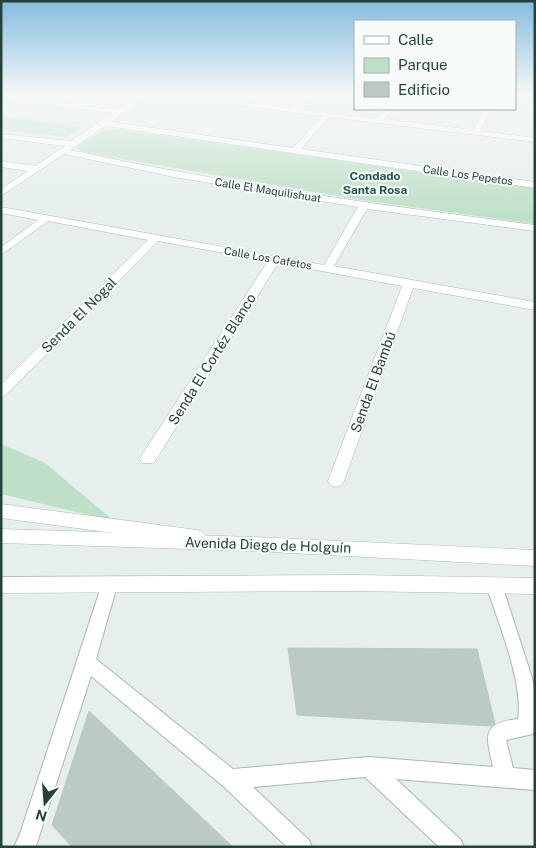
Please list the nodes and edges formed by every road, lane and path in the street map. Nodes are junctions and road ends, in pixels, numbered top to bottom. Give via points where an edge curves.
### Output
1 (86, 135) edge
2 (186, 135) edge
3 (310, 135) edge
4 (488, 135) edge
5 (1, 136) edge
6 (535, 140) edge
7 (72, 144) junction
8 (296, 150) junction
9 (62, 152) junction
10 (1, 164) edge
11 (36, 169) junction
12 (535, 185) edge
13 (1, 193) edge
14 (364, 206) junction
15 (1, 210) edge
16 (46, 218) junction
17 (535, 228) edge
18 (156, 238) junction
19 (1, 252) edge
20 (275, 259) junction
21 (327, 269) junction
22 (409, 284) junction
23 (535, 306) edge
24 (1, 392) edge
25 (148, 459) dead end
26 (336, 481) dead end
27 (1, 512) edge
28 (1, 536) edge
29 (253, 544) junction
30 (535, 558) edge
31 (1, 585) edge
32 (494, 585) junction
33 (109, 586) junction
34 (535, 586) edge
35 (87, 662) junction
36 (369, 767) junction
37 (505, 777) junction
38 (230, 779) junction
39 (535, 780) edge
40 (24, 847) edge
41 (302, 847) edge
42 (454, 847) edge

1 - 7 street
2 - 8 street, Calle Los Pepetos
3 - 8 street
4 - 6 street
5 - 7 street
7 - 9 street
8 - 12 street, Calle Los Pepetos
9 - 11 street
9 - 14 street, Calle El Maquilishuat via 180,176
10 - 11 street
11 - 13 street
14 - 17 street, Calle El Maquilishuat
14 - 21 street
15 - 16 street, Calle Los Cafetos
16 - 18 street, Calle Los Cafetos
16 - 19 street
18 - 20 street, Calle Los Cafetos
18 - 24 street, Senda El Nogal
20 - 21 street, Calle Los Cafetos
20 - 25 street, Senda El Cortéz Blanco
21 - 22 street, Calle Los Cafetos
22 - 23 street, Calle Los Cafetos
22 - 26 street, Senda El Bambú
27 - 29 street
28 - 29 street, Avenida Diego de Holguín
29 - 30 street, Avenida Diego de Holguín
31 - 33 street
32 - 33 street
32 - 34 street
32 - 37 lane via 528,696 530,718 526,727 502,730 496,737
33 - 35 lane
35 - 38 lane
35 - 40 lane
36 - 37 lane
36 - 38 lane
36 - 42 lane
37 - 39 lane
38 - 41 lane

